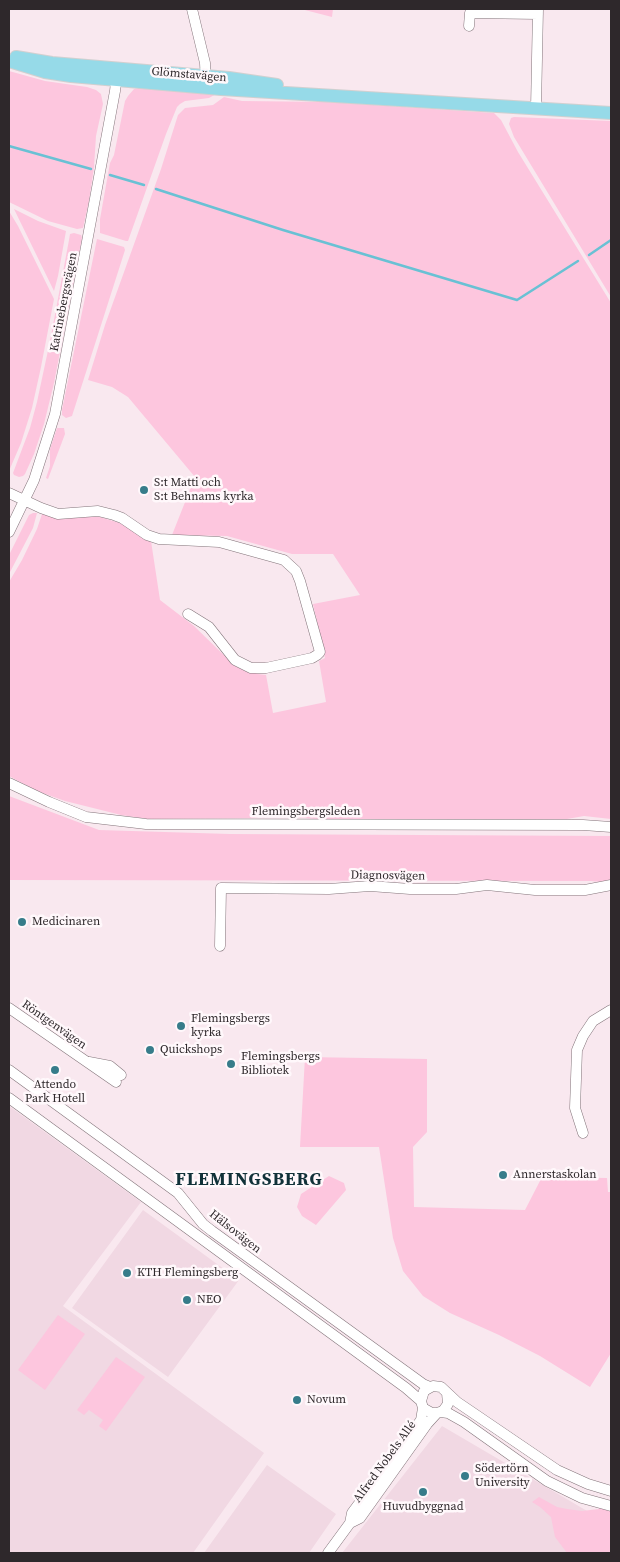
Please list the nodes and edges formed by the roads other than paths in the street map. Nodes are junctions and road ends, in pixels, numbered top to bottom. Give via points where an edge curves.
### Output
1 (192, 9) edge
2 (538, 11) edge
3 (470, 26) dead end
4 (9, 55) edge
5 (9, 62) edge
6 (116, 74) junction
7 (206, 82) junction
8 (536, 108) junction
9 (611, 113) edge
10 (9, 493) edge
11 (24, 500) junction
12 (9, 532) edge
13 (188, 614) dead end
14 (9, 783) edge
15 (611, 827) edge
16 (611, 885) edge
17 (220, 946) dead end
18 (9, 1008) edge
19 (611, 1010) edge
20 (9, 1070) edge
21 (118, 1078) dead end
22 (9, 1098) edge
23 (583, 1132) dead end
24 (430, 1386) junction
25 (447, 1393) junction
26 (422, 1404) junction
27 (439, 1413) junction
28 (611, 1490) edge
29 (611, 1506) edge
30 (350, 1523) junction
31 (328, 1553) edge

1 - 7 street via 205,62
2 - 3 street via 470,13
2 - 8 street
4 - 6 main road, Glömstavägen
5 - 6 main road, Glömstavägen via 45,72
6 - 7 main road, Glömstavägen
6 - 11 street, Katrinebergsvägen via 55,414 34,480
7 - 8 main road, Glömstavägen via 368,98
8 - 9 main road, Glömstavägen
10 - 11 street
11 - 12 street, Katrinebergsvägen
11 - 13 street via 58,514 106,512 159,539 219,542 284,560 296,571 300,581 319,654 266,668 251,668 235,660 209,627
14 - 15 street, Flemingsbergsleden via 86,817 146,824
16 - 17 street, Diagnosvägen via 585,890 535,890 487,884 456,889 370,886 221,888
18 - 21 street, Röntgenvägen via 86,1062
19 - 23 street via 593,1021 577,1050 575,1108
20 - 24 street, Hälsovägen via 178,1193 212,1231
22 - 26 street, Hälsovägen via 406,1388
24 - 25 street via 438,1386
24 - 26 street via 422,1394
25 - 27 street via 448,1404
25 - 28 street via 557,1470
26 - 27 street via 428,1412
26 - 30 street, Alfred Nobels Allé via 421,1420 352,1513
27 - 29 street via 448,1413 464,1422 547,1481 582,1498
27 - 30 street, Alfred Nobels Allé via 427,1424 360,1518
30 - 31 street, Alfred Nobels Allé

